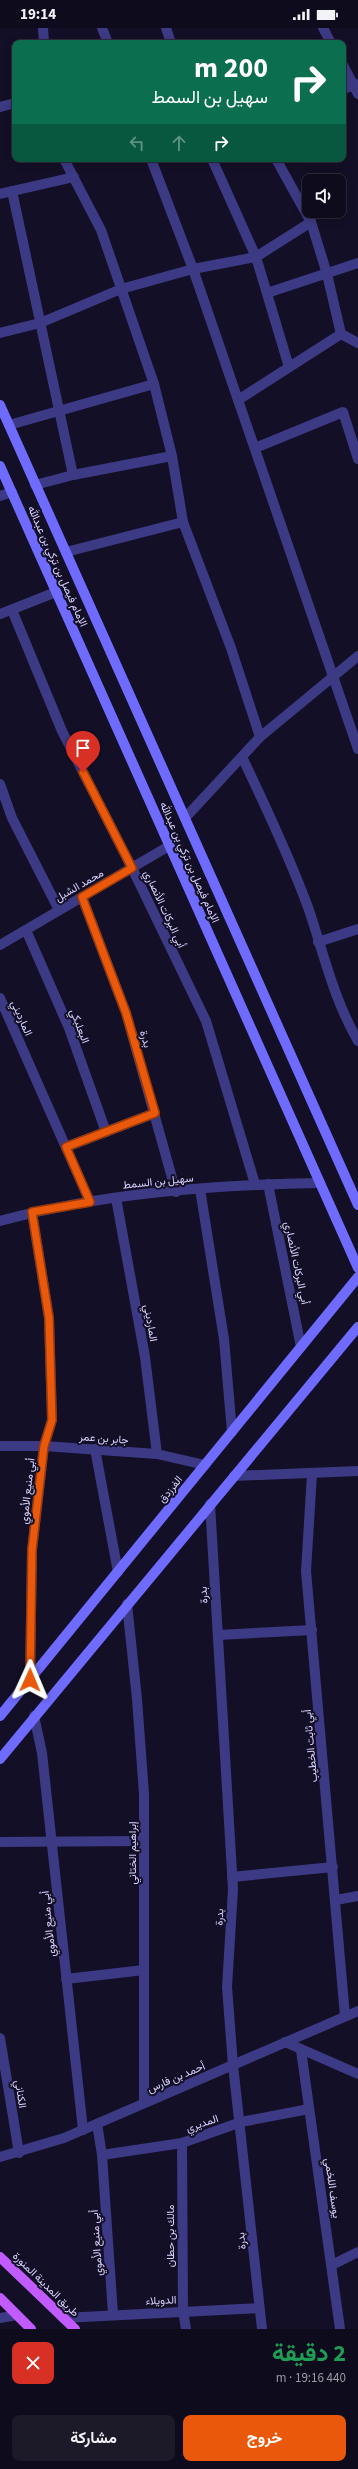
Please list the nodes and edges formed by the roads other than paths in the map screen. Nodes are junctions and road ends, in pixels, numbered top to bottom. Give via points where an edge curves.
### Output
1 (43, 28) edge
2 (102, 28) edge
3 (166, 28) edge
4 (323, 28) edge
5 (44, 40) edge
6 (107, 40) edge
7 (170, 40) edge
8 (329, 40) edge
9 (346, 70) edge
10 (357, 88) edge
11 (346, 89) edge
12 (12, 104) edge
13 (0, 107) edge
14 (66, 162) edge
15 (152, 162) edge
16 (213, 162) edge
17 (278, 162) edge
18 (74, 177) junction
19 (12, 191) junction
20 (0, 194) edge
21 (311, 222) junction
22 (256, 257) junction
23 (358, 263) edge
24 (193, 270) junction
25 (327, 274) junction
26 (121, 289) junction
27 (267, 293) junction
28 (40, 323) junction
29 (0, 333) edge
30 (341, 334) junction
31 (358, 343) edge
32 (289, 367) junction
33 (154, 384) junction
34 (238, 400) junction
35 (0, 406) edge
36 (59, 409) junction
37 (9, 425) junction
38 (255, 448) junction
39 (172, 456) junction
40 (358, 460) edge
41 (0, 466) edge
42 (73, 475) junction
43 (36, 485) junction
44 (12, 492) junction
45 (0, 496) edge
46 (183, 522) junction
47 (66, 552) junction
48 (56, 592) junction
49 (12, 610) junction
50 (0, 614) edge
51 (358, 656) edge
52 (332, 676) junction
53 (355, 728) edge
54 (260, 737) junction
55 (358, 749) edge
56 (242, 757) junction
57 (0, 784) edge
58 (185, 818) junction
59 (170, 846) junction
60 (132, 868) junction
61 (82, 897) junction
62 (59, 910) junction
63 (358, 929) edge
64 (26, 930) junction
65 (318, 942) junction
66 (0, 945) edge
67 (0, 998) edge
68 (358, 1041) edge
69 (155, 1113) junction
70 (106, 1132) junction
71 (66, 1147) junction
72 (320, 1183) junction
73 (255, 1184) junction
74 (268, 1184) junction
75 (354, 1185) edge
76 (200, 1189) junction
77 (176, 1192) junction
78 (116, 1198) junction
79 (90, 1202) junction
80 (358, 1205) edge
81 (32, 1212) junction
82 (0, 1221) edge
83 (358, 1268) edge
84 (358, 1277) edge
85 (358, 1326) edge
86 (301, 1347) junction
87 (232, 1432) junction
88 (0, 1446) edge
89 (44, 1446) junction
90 (95, 1449) junction
91 (157, 1454) junction
92 (205, 1465) junction
93 (358, 1471) edge
94 (312, 1474) junction
95 (234, 1476) junction
96 (210, 1504) junction
97 (118, 1572) junction
98 (127, 1604) junction
99 (312, 1630) junction
100 (218, 1635) junction
101 (30, 1680) junction
102 (0, 1716) edge
103 (34, 1716) junction
104 (0, 1759) edge
105 (144, 1841) junction
106 (0, 1842) edge
107 (51, 1842) junction
108 (333, 1867) junction
109 (232, 1877) junction
110 (358, 1896) edge
111 (336, 1900) junction
112 (144, 1970) junction
113 (66, 1978) junction
114 (358, 2011) edge
115 (345, 2016) junction
116 (0, 2038) edge
117 (285, 2042) junction
118 (301, 2050) junction
119 (233, 2065) junction
120 (358, 2074) edge
121 (144, 2103) junction
122 (309, 2109) junction
123 (241, 2122) junction
124 (97, 2124) junction
125 (82, 2130) junction
126 (182, 2143) junction
127 (18, 2153) junction
128 (102, 2155) junction
129 (0, 2157) edge
130 (358, 2252) edge
131 (0, 2257) edge
132 (332, 2265) junction
133 (0, 2298) edge
134 (259, 2308) junction
135 (182, 2311) junction
136 (113, 2314) junction
137 (17, 2315) junction
138 (0, 2318) edge
139 (63, 2318) junction
140 (31, 2329) edge
141 (75, 2329) edge
142 (186, 2329) edge
143 (262, 2329) edge
144 (340, 2329) edge

1 - 5 street
2 - 6 street
3 - 7 street
4 - 8 street
9 - 10 street
10 - 11 street
12 - 13 street
14 - 18 street
15 - 24 street
16 - 22 street
17 - 21 street
18 - 19 street
18 - 26 street via 101,230
19 - 20 street
19 - 28 street
21 - 22 street
21 - 25 street
22 - 24 street
22 - 27 street
23 - 25 street
24 - 26 street
24 - 34 street
25 - 27 street
25 - 30 street
26 - 28 street
26 - 33 street
27 - 32 street
28 - 29 street
28 - 36 street
30 - 31 street
30 - 32 street
32 - 34 street
33 - 36 street
33 - 39 street
34 - 38 street
35 - 37 main road, الإمام فيصل بن تركي بن عبدالله
36 - 37 street
36 - 42 street
37 - 43 main road, الإمام فيصل بن تركي بن عبدالله
38 - 40 street via 343,412
38 - 52 street
39 - 42 street
39 - 46 street
41 - 44 main road, الإمام فيصل بن تركي بن عبدالله
42 - 43 street
43 - 47 main road, الإمام فيصل بن تركي بن عبدالله
44 - 45 street
44 - 48 main road, الإمام فيصل بن تركي بن عبدالله
46 - 47 street
46 - 54 street via 231,648
47 - 58 main road, الإمام فيصل بن تركي بن عبدالله
48 - 49 street
48 - 59 main road, الإمام فيصل بن تركي بن عبدالله
49 - 50 street
49 - 60 street, أبي البركات الأنصاري via 62,731
51 - 52 street
52 - 53 street
52 - 54 street
53 - 55 street
54 - 56 street
56 - 58 street
56 - 65 street via 279,836 309,910
57 - 62 street via 12,818
58 - 75 main road, الإمام فيصل بن تركي بن عبدالله
59 - 60 street, محمد الشبل
59 - 72 main road, الإمام فيصل بن تركي بن عبدالله
60 - 61 street, محمد الشبل
60 - 73 street, أبي البركات الأنصاري via 206,1021
61 - 62 street, محمد الشبل
61 - 69 street, بدرة via 126,1013
62 - 64 street, محمد الشبل
63 - 65 street
64 - 66 street, محمد الشبل
64 - 70 street, البعلبكي via 68,1028
65 - 68 street via 330,980
67 - 71 street, المارديني
69 - 70 street
69 - 77 street, بدرة
70 - 71 street
71 - 79 street, المارديني
72 - 74 street, سهيل بن السمط
72 - 83 main road, الإمام فيصل بن تركي بن عبدالله
73 - 74 street, سهيل بن السمط
73 - 76 street, سهيل بن السمط
74 - 86 street, أبي البركات الأنصاري
75 - 80 main road, الإمام فيصل بن تركي بن عبدالله
76 - 77 street, سهيل بن السمط
76 - 87 street via 224,1339
77 - 78 street, سهيل بن السمط
78 - 79 street, سهيل بن السمط
78 - 91 street, المارديني via 145,1357
79 - 81 street, سهيل بن السمط
81 - 82 street, سهيل بن السمط
81 - 89 street, أبي منيع الأموي via 49,1318 52,1420
84 - 86 main road, الفرزدق
85 - 95 main road
86 - 87 main road, الفرزدق
87 - 92 main road, الفرزدق
88 - 89 street, جابر بن عمر
89 - 90 street, جابر بن عمر
89 - 101 street, أبي منيع الأموي via 32,1550
90 - 91 street, جابر بن عمر
90 - 97 street
91 - 92 street, جابر بن عمر
92 - 97 main road, الفرزدق
93 - 94 street
94 - 95 street
94 - 99 street, أبي ثابت الخطيب via 306,1571
95 - 96 main road
96 - 98 main road
96 - 100 street, بدرة
97 - 101 main road, الفرزدق
98 - 103 main road
98 - 105 street, إبراهيم الختاني via 139,1715
99 - 100 street
99 - 108 street, أبي ثابت الخطيب
100 - 109 street, بدرة
101 - 102 main road, الفرزدق
103 - 104 main road
103 - 107 street, أبي منيع الأموي via 42,1753
105 - 107 street
105 - 112 street, إبراهيم الختاني
106 - 107 street
107 - 113 street, أبي منيع الأموي
108 - 109 street
108 - 111 street, أبي ثابت الخطيب
109 - 119 street, بدرة via 228,1987
110 - 111 street
111 - 115 street, أبي ثابت الخطيب
112 - 113 street
112 - 121 street, إبراهيم الختاني
113 - 125 street, أبي منيع الأموي
114 - 115 street, أحمد بن فارس
115 - 117 street, أحمد بن فارس
116 - 127 street, الكناني
117 - 118 street
117 - 119 street, أحمد بن فارس
118 - 120 street
118 - 122 street, يوسف اللخمي
119 - 121 street, أحمد بن فارس
119 - 123 street, بدرة
121 - 124 street, أحمد بن فارس
122 - 123 street, المديري
122 - 132 street, يوسف اللخمي
123 - 126 street, المديري
123 - 134 street, بدرة
124 - 125 street, أحمد بن فارس
124 - 128 street, أبي منيع الأموي
125 - 127 street, أحمد بن فارس
126 - 128 street, المديري
126 - 135 street, مالك بن حطان
127 - 129 street, أحمد بن فارس
128 - 136 street, أبي منيع الأموي
130 - 132 street
131 - 139 main road, طريق المدينة المنورة
132 - 144 street, يوسف اللخمي
133 - 137 main road
134 - 135 street, الدويلاء
134 - 143 street, بدرة
135 - 136 street, الدويلاء
135 - 142 street, مالك بن حطان
136 - 139 street, الدويلاء
137 - 138 street
137 - 140 main road
139 - 141 main road, طريق المدينة المنورة

